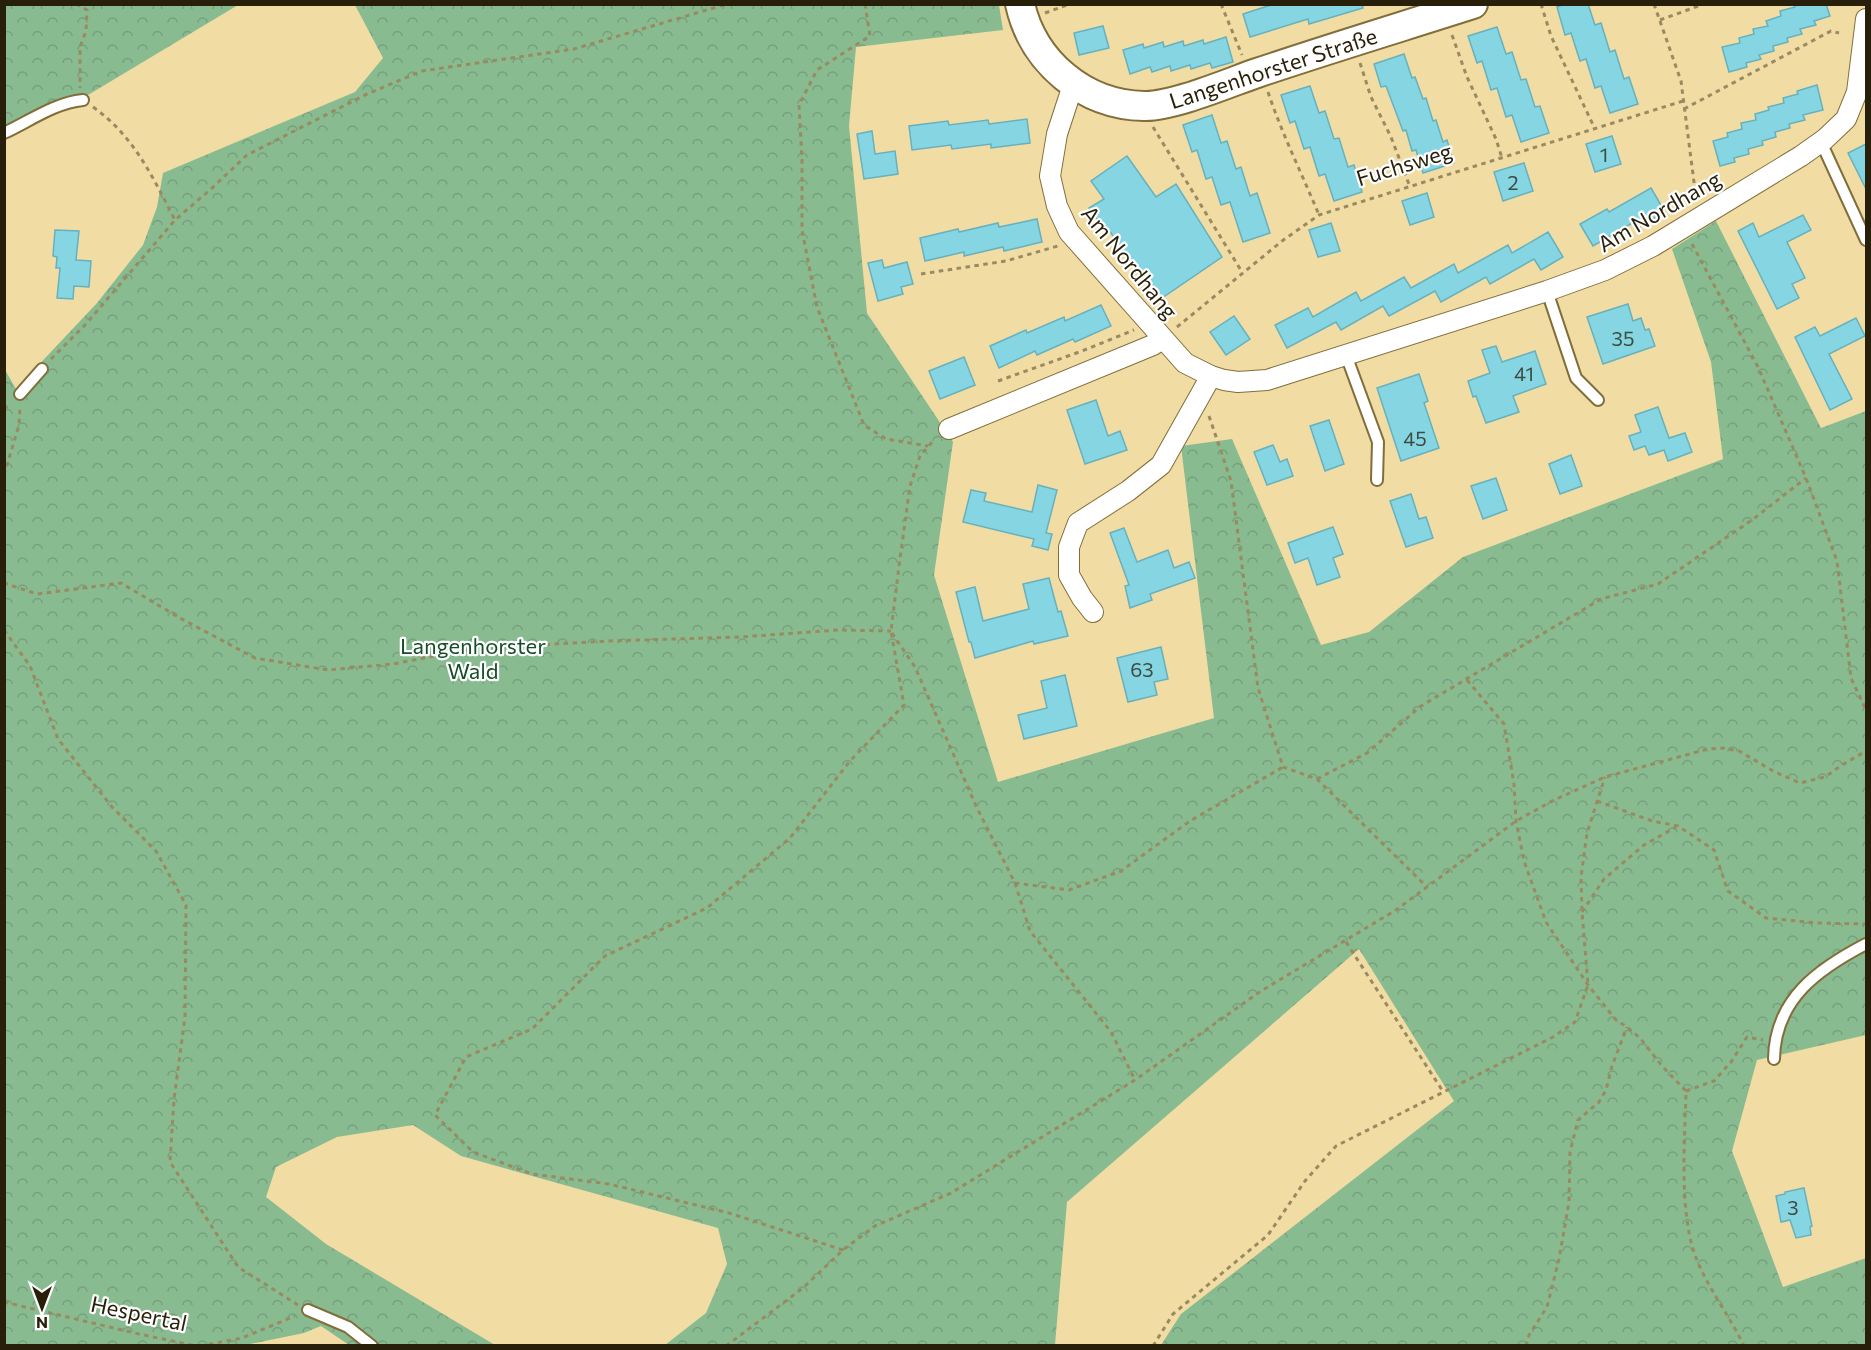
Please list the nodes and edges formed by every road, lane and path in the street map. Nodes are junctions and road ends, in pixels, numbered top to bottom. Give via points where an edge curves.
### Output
1 (76, 4) edge
2 (727, 4) edge
3 (865, 4) edge
4 (1071, 4) edge
5 (1221, 4) edge
6 (1473, 4) edge
7 (1541, 4) edge
8 (1654, 4) edge
9 (1704, 4) edge
10 (1032, 9) edge
11 (1866, 19) edge
12 (1660, 20) junction
13 (1449, 27) dead end
14 (1839, 33) dead end
15 (1357, 55) dead end
16 (1243, 56) dead end
17 (1864, 62) edge
18 (1266, 84) dead end
19 (1073, 85) junction
20 (83, 100) junction
21 (1683, 100) junction
22 (1684, 109) junction
23 (1150, 124) dead end
24 (1595, 129) junction
25 (4, 133) edge
26 (1821, 142) junction
27 (1502, 158) junction
28 (1410, 187) junction
29 (1695, 190) dead end
30 (1319, 215) junction
31 (175, 220) junction
32 (1688, 237) dead end
33 (1866, 240) edge
34 (1065, 244) dead end
35 (1242, 273) junction
36 (921, 274) dead end
37 (1546, 291) junction
38 (1139, 329) dead end
39 (1167, 336) junction
40 (1346, 355) junction
41 (42, 369) joint
42 (1211, 376) junction
43 (998, 381) dead end
44 (20, 394) joint
45 (1598, 399) dead end
46 (1197, 401) junction
47 (949, 429) joint
48 (928, 446) junction
49 (4, 476) edge
50 (1806, 478) junction
51 (1377, 480) dead end
52 (4, 582) edge
53 (1094, 612) dead end
54 (4, 630) edge
55 (891, 631) junction
56 (1467, 680) junction
57 (1866, 710) edge
58 (1866, 751) edge
59 (1283, 766) junction
60 (1605, 777) junction
61 (1317, 779) junction
62 (1597, 801) junction
63 (1516, 821) junction
64 (1677, 826) junction
65 (1015, 883) junction
66 (1427, 887) junction
67 (1582, 912) junction
68 (1866, 924) edge
69 (1346, 942) junction
70 (1866, 944) edge
71 (1588, 985) junction
72 (1627, 1027) junction
73 (1774, 1043) junction
74 (1774, 1059) dead end
75 (1135, 1080) junction
76 (1686, 1091) junction
77 (1444, 1093) junction
78 (843, 1250) junction
79 (4, 1302) edge
80 (308, 1310) junction
81 (198, 1346) edge
82 (372, 1346) edge
83 (726, 1346) edge
84 (1153, 1346) edge
85 (1526, 1346) edge
86 (1744, 1346) edge

1 - 20 path via 87,10 80,47 79,85
2 - 31 path via 574,48 422,70 247,154
3 - 48 path via 870,36 817,70 799,105 802,230 817,307 864,425 886,439
4 - 10 path
5 - 16 path
6 - 19 street, Langenhorster Straße via 1167,103 1120,103
7 - 24 path via 1551,36
8 - 12 path
9 - 12 path
10 - 19 street via 1024,20 1038,48
11 - 17 street, Am Nordhang
12 - 21 path via 1681,81
13 - 27 path
14 - 22 path via 1831,30
15 - 28 path, Langenhorster Straße
17 - 26 street, Am Nordhang via 1846,118
18 - 30 path, Langenhorster Straße via 1280,127
19 - 39 street, Am Nordhang via 1057,134 1050,176 1057,206 1070,232
20 - 25 lane via 56,106
20 - 31 path via 110,119 147,164
21 - 22 path
21 - 24 path, Fuchsweg
22 - 29 path
23 - 35 path, Langenhorster Straße
24 - 27 path, Fuchsweg
26 - 33 lane
26 - 37 street, Am Nordhang via 1653,246 1605,270
27 - 28 path, Fuchsweg
28 - 30 path, Fuchsweg
30 - 35 path, Fuchsweg
31 - 41 path via 85,326
32 - 50 path via 1758,368
34 - 36 path via 1006,261
35 - 39 path, Fuchsweg
37 - 40 street, Am Nordhang
37 - 45 lane via 1575,378
38 - 43 path
39 - 42 street, Am Nordhang via 1185,363
39 - 47 street
40 - 42 street, Am Nordhang via 1267,380 1238,382
40 - 51 lane via 1378,442
41 - 44 lane
42 - 46 street
44 - 49 path via 19,425
46 - 53 street via 1161,465 1078,523 1069,547 1069,575
46 - 59 path via 1205,407 1231,481 1258,688
47 - 48 path
48 - 55 path via 920,456 910,486
50 - 56 path via 1658,584 1601,599
50 - 57 path via 1838,561 1851,678
52 - 55 path via 38,594 121,583 255,658 328,670 393,664 471,649 838,630
54 - 80 path via 30,666 58,738 112,807 156,850 186,905 185,1017 170,1161 238,1267
55 - 65 path via 915,667
55 - 78 path via 904,705 850,761 790,838 707,908 605,956 532,1029 466,1057 435,1115 473,1152 532,1174 609,1184 729,1213
56 - 61 path via 1420,706 1367,753
56 - 63 path via 1504,724
58 - 60 path via 1825,777 1800,783 1739,751 1723,748
59 - 61 path
59 - 65 path via 1190,821 1121,871 1069,890
60 - 62 path
60 - 63 path
61 - 66 path
62 - 64 path
62 - 67 path via 1587,833 1581,877
63 - 66 path
63 - 71 path via 1524,861 1546,922
64 - 67 path via 1644,845 1605,879
64 - 68 path via 1714,850 1728,891 1766,918
65 - 75 path via 1030,931 1111,1032
66 - 69 path
67 - 71 path
69 - 75 path via 1261,991
69 - 77 path
70 - 73 lane via 1835,960 1795,996
71 - 72 path via 1616,1020
71 - 77 path via 1575,1022 1553,1038
72 - 76 path
72 - 85 path via 1606,1090 1599,1102 1578,1119 1570,1152 1569,1202 1559,1259 1547,1307
73 - 74 lane
73 - 76 path via 1747,1038 1714,1081
75 - 78 path via 951,1193 875,1226
76 - 86 path via 1686,1206 1690,1238 1702,1270
77 - 84 path via 1336,1146 1305,1181 1268,1235 1173,1314
78 - 83 path via 803,1288
79 - 81 path, Hespertal
80 - 81 path, Hespertal via 242,1338
80 - 82 lane via 348,1327

